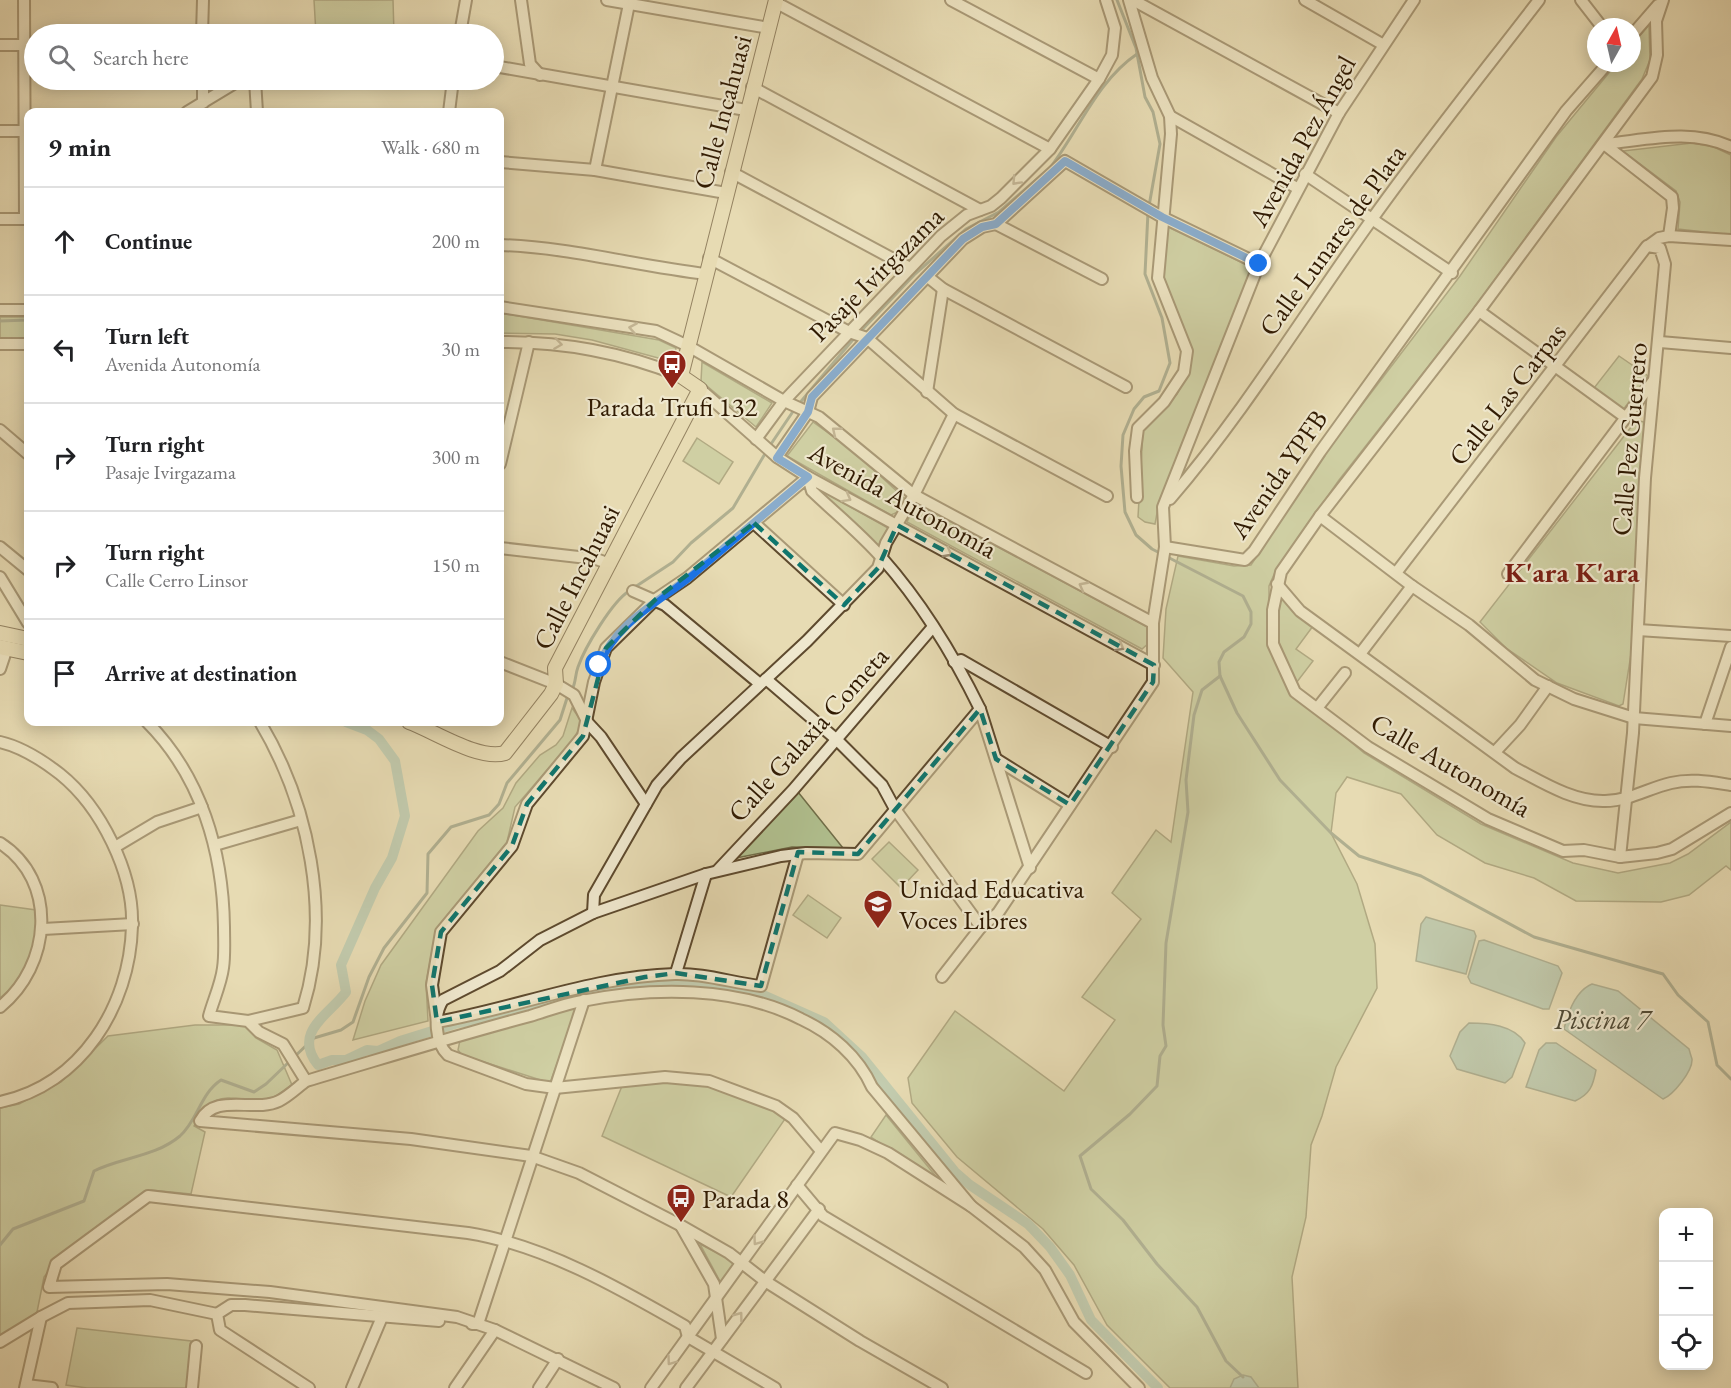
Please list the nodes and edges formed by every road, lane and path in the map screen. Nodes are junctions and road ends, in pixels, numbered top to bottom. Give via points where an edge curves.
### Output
1 (24, 0) edge
2 (203, 0) edge
3 (466, 0) edge
4 (521, 0) edge
5 (607, 0) edge
6 (951, 0) edge
7 (1106, 0) edge
8 (1131, 0) edge
9 (1305, 0) edge
10 (1539, 0) edge
11 (1581, 0) edge
12 (1663, 0) edge
13 (775, 1) edge
14 (1408, 2) edge
15 (629, 4) junction
16 (1595, 18) edge
17 (27, 24) edge
18 (202, 24) edge
19 (462, 24) edge
20 (1641, 25) edge
21 (769, 28) junction
22 (1382, 44) junction
23 (0, 45) edge
24 (24, 45) edge
25 (504, 68) edge
26 (1600, 72) edge
27 (540, 75) junction
28 (1100, 79) junction
29 (612, 87) junction
30 (752, 87) junction
31 (27, 90) edge
32 (202, 90) edge
33 (224, 90) edge
34 (256, 90) edge
35 (451, 90) edge
36 (203, 103) junction
37 (27, 108) edge
38 (194, 108) edge
39 (257, 108) edge
40 (449, 108) edge
41 (746, 110) junction
42 (1339, 113) junction
43 (1170, 116) junction
44 (0, 131) edge
45 (24, 131) edge
46 (1604, 144) junction
47 (1731, 147) edge
48 (1050, 149) junction
49 (504, 162) edge
50 (595, 170) junction
51 (731, 172) junction
52 (1305, 174) junction
53 (1297, 188) junction
54 (726, 193) junction
55 (980, 210) junction
56 (1154, 212) junction
57 (24, 214) edge
58 (0, 219) edge
59 (1371, 220) junction
60 (996, 224) junction
61 (1669, 236) junction
62 (1731, 240) edge
63 (504, 245) edge
64 (1651, 246) junction
65 (709, 258) junction
66 (1259, 264) junction
67 (910, 267) junction
68 (1452, 273) junction
69 (706, 274) junction
70 (928, 277) junction
71 (1102, 279) dead end
72 (943, 289) junction
73 (504, 308) edge
74 (0, 310) edge
75 (24, 310) edge
76 (1479, 311) junction
77 (849, 332) junction
78 (867, 338) junction
79 (504, 342) edge
80 (529, 342) junction
81 (1660, 342) junction
82 (0, 344) edge
83 (24, 344) edge
84 (688, 346) junction
85 (1731, 348) edge
86 (1557, 367) junction
87 (681, 376) junction
88 (1654, 380) junction
89 (1126, 387) dead end
90 (700, 389) junction
91 (927, 392) junction
92 (784, 401) junction
93 (808, 412) junction
94 (954, 414) junction
95 (1625, 417) junction
96 (0, 430) edge
97 (756, 439) junction
98 (504, 447) edge
99 (24, 451) edge
100 (777, 458) junction
101 (808, 477) junction
102 (914, 495) junction
103 (1107, 496) dead end
104 (1137, 496) dead end
105 (1163, 507) junction
106 (1320, 516) junction
107 (754, 523) junction
108 (897, 525) junction
109 (0, 547) edge
110 (1165, 547) junction
111 (504, 548) edge
112 (880, 556) junction
113 (610, 564) junction
114 (24, 567) edge
115 (1396, 573) junction
116 (1508, 574) dead end
117 (0, 577) edge
118 (1276, 584) junction
119 (1412, 586) junction
120 (633, 591) dead end
121 (656, 599) junction
122 (844, 605) junction
123 (24, 616) edge
124 (1153, 623) junction
125 (933, 628) junction
126 (1638, 630) junction
127 (0, 633) edge
128 (1731, 636) edge
129 (24, 638) edge
130 (3, 647) edge
131 (1731, 647) edge
132 (24, 652) edge
133 (1360, 654) junction
134 (954, 662) junction
135 (504, 664) edge
136 (1154, 665) junction
137 (0, 669) edge
138 (1345, 673) dead end
139 (763, 681) junction
140 (1548, 686) junction
141 (565, 689) junction
142 (1318, 707) junction
143 (980, 709) junction
144 (1634, 718) junction
145 (588, 723) junction
146 (1706, 724) junction
147 (150, 726) edge
148 (262, 726) edge
149 (418, 726) edge
150 (1731, 726) edge
151 (837, 740) junction
152 (0, 742) edge
153 (1112, 747) junction
154 (1495, 752) junction
155 (996, 759) junction
156 (1731, 785) edge
157 (1624, 798) junction
158 (646, 804) junction
159 (1070, 805) junction
160 (202, 807) junction
161 (895, 809) junction
162 (1731, 813) edge
163 (301, 820) junction
164 (0, 843) edge
165 (215, 845) junction
166 (115, 847) junction
167 (798, 854) junction
168 (1620, 857) junction
169 (1030, 868) junction
170 (718, 870) junction
171 (706, 874) junction
172 (593, 913) junction
173 (133, 924) junction
174 (981, 927) junction
175 (43, 928) junction
176 (676, 974) junction
177 (942, 977) dead end
178 (584, 1000) junction
179 (0, 1007) edge
180 (248, 1021) junction
181 (438, 1031) junction
182 (306, 1081) junction
183 (555, 1088) junction
184 (0, 1102) edge
185 (821, 1151) junction
186 (531, 1156) junction
187 (797, 1185) junction
188 (971, 1206) junction
189 (819, 1209) junction
190 (680, 1225) junction
191 (504, 1239) junction
192 (741, 1262) junction
193 (765, 1281) junction
194 (716, 1297) junction
195 (217, 1314) junction
196 (41, 1317) junction
197 (382, 1317) junction
198 (478, 1324) junction
199 (495, 1330) junction
200 (688, 1337) junction
201 (722, 1339) junction
202 (0, 1342) edge
203 (196, 1346) dead end
204 (714, 1352) junction
205 (558, 1359) junction
206 (1086, 1373) dead end
207 (25, 1386) edge
208 (52, 1388) edge
209 (192, 1388) edge
210 (309, 1388) edge
211 (352, 1388) edge
212 (455, 1388) edge
213 (539, 1388) edge
214 (614, 1388) edge
215 (651, 1388) edge
216 (686, 1388) edge
217 (775, 1388) edge
218 (942, 1388) edge
219 (1139, 1388) edge

1 - 17 street
2 - 18 street
3 - 19 street
4 - 27 street via 530,64
5 - 15 street
6 - 28 street
7 - 28 street, Pasaje Ivirgazama via 1115,28 1112,55
8 - 42 street
8 - 43 street via 1152,78
9 - 22 street
10 - 59 street, Calle Lunares de Plata
11 - 16 street
12 - 20 street
12 - 46 street via 1656,21 1658,55 1652,77
13 - 21 main road, Calle Incahuasi
13 - 48 street
14 - 22 street, Avenida Pez Ángel
15 - 21 street
15 - 29 street
21 - 30 main road, Calle Incahuasi
22 - 42 street, Avenida Pez Ángel
23 - 24 street
25 - 27 street
26 - 68 street, Avenida YPFB via 1566,111
27 - 29 street
28 - 48 street, Pasaje Ivirgazama
29 - 41 street
29 - 50 street
30 - 41 main road, Calle Incahuasi
30 - 55 street
31 - 37 street
32 - 36 street
33 - 36 street
34 - 39 street
35 - 40 street
36 - 38 street
41 - 51 main road, Calle Incahuasi
42 - 52 street, Avenida Pez Ángel
43 - 53 street
43 - 56 street via 1171,134
44 - 45 street
46 - 47 street via 1686,135 1713,139
46 - 61 street via 1672,197
46 - 76 street
48 -> 55 street, Pasaje Ivirgazama via 1001,198
49 - 50 street
50 - 54 street
51 - 54 main road, Calle Incahuasi
51 - 67 street
52 - 53 street, Avenida Pez Ángel
52 - 59 street
53 - 66 street, Avenida Pez Ángel
54 - 65 main road, Calle Incahuasi
55 - 67 street, Pasaje Ivirgazama via 953,224
56 - 60 street, Pasaje Ivirgazama via 1065,161
56 - 66 street
56 - 104 street via 1158,278 1187,351 1184,372 1164,402 1138,428
57 - 58 street
59 - 68 street
59 - 105 street, Calle Lunares de Plata via 1259,382
60 - 70 street, Pasaje Ivirgazama via 982,227 963,239
60 - 71 street
61 - 62 street
61 - 64 street via 1659,238
63 - 69 street
64 - 81 street, Calle Pez Guerrero via 1660,248 1665,256
64 - 86 street, Calle Las Carpas
65 - 69 main road, Calle Incahuasi
65 - 77 street
66 - 105 street, Avenida Pez Ángel
67 - 77 street, Pasaje Ivirgazama
68 - 110 street, Avenida YPFB via 1245,560
69 - 84 main road, Calle Incahuasi
70 - 72 street
70 - 78 street, Pasaje Ivirgazama
72 - 89 street
72 - 91 street
84 -> 73 street, Avenida Autonomía via 656,332
74 - 75 street
76 - 86 street
76 - 106 street
77 - 78 street
77 - 92 street, Pasaje Ivirgazama
78 - 91 street
78 - 93 street, Pasaje Ivirgazama via 812,397
79 - 80 street, Avenida Autonomía
80 -> 87 street, Avenida Autonomía via 638,359
80 - 98 street
81 - 85 street
81 - 88 street, Calle Pez Guerrero
82 - 83 street
84 - 87 main road, Calle Incahuasi
84 - 92 street, Avenida Autonomía
86 - 95 street
86 - 115 street, Calle Las Carpas
87 - 90 main road, Avenida Autonomía
88 - 95 street
88 - 126 street, Calle Pez Guerrero
90 - 97 street, Avenida Autonomía
90 - 113 main road, Calle Incahuasi
91 - 94 street
92 - 93 street, Avenida Autonomía
92 - 97 street, Pasaje Ivirgazama
93 - 100 street, Pasaje Ivirgazama
102 -> 93 street, Avenida Autonomía
94 - 102 street
94 - 103 street
95 - 116 street
96 - 99 street
97 - 100 street, Avenida Autonomía
100 - 101 street, Avenida Autonomía
101 - 107 street
101 -> 108 street, Avenida Autonomía
101 - 112 street via 812,491
102 - 108 street
124 -> 102 street, Avenida Autonomía
105 - 110 street, Avenida Pez Ángel
106 - 115 street
106 - 118 street
107 - 121 street
107 - 122 street
108 - 112 street
108 -> 136 street, Avenida Autonomía
109 - 114 street
110 - 124 street
111 - 113 street
112 - 122 street via 878,568
112 - 125 street via 914,597
113 - 141 main road, Calle Incahuasi via 555,668
115 - 119 street
117 - 123 street
118 - 133 street via 1300,611
118 - 142 street, Calle Autonomía via 1273,644 1295,692
119 - 133 street
119 - 140 street
120 - 121 street
121 - 139 street
121 - 145 street via 606,648 594,682
122 - 139 street
124 - 136 street
125 - 134 street
125 - 151 street, Calle Galaxia Cometa
126 - 128 street
126 - 144 street, Calle Pez Guerrero
127 - 129 main road
130 - 132 main road
130 - 137 street
131 - 146 street
133 - 154 street
134 - 143 street
134 - 153 street via 961,660
135 - 141 street
136 - 153 street via 1153,682
138 - 142 street
139 - 151 street
139 - 158 street via 681,758
140 - 144 street via 1574,699
140 - 154 street
141 - 145 street
141 - 149 main road, Calle Incahuasi via 550,694 505,753 497,756 470,749
142 - 168 street, Calle Autonomía via 1384,758 1488,819 1563,851 1584,850
143 - 155 street
143 - 161 street
144 - 146 street
144 - 157 street, Calle Pez Guerrero
145 - 158 street
145 - 181 street via 578,744 527,804 512,846 441,932 432,984
146 - 150 street
147 - 160 street via 185,770
148 - 163 street via 281,760
151 - 161 street via 882,785
151 - 170 street, Calle Galaxia Cometa
152 - 166 street via 42,761 69,782 88,802
153 - 159 street
154 - 157 street via 1515,768 1574,796 1600,801
155 - 159 street
155 - 169 street
156 - 157 street via 1682,781
157 - 168 street, Calle Pez Guerrero
158 - 172 street via 594,895
159 - 169 street
160 - 165 street
160 - 166 street via 157,822
161 - 167 street via 858,854
161 - 174 street
162 - 168 street, Calle Autonomía via 1672,849
163 - 165 street
163 - 180 street via 315,892 310,991 303,1008
164 - 175 street via 28,871
165 - 180 street via 223,883 224,969 209,1016
166 - 173 street
167 - 170 street
167 - 176 street via 761,986
169 - 174 street via 998,913
170 - 171 street
171 - 172 street
171 - 176 street
172 - 181 street via 540,940 500,971 443,1000
173 - 175 street
173 - 184 street via 120,988 90,1048 56,1080 34,1092
174 - 177 street
175 - 179 street via 28,975
176 - 181 street via 595,984
178 - 181 street
178 - 183 street
178 - 188 street via 701,993 767,1005 822,1029 863,1071
180 - 182 street via 259,1032 283,1044
181 - 182 street
181 - 183 street via 441,1048 448,1055 526,1084
182 - 186 street via 278,1101 215,1107 204,1113 200,1121 411,1139
183 - 185 street via 665,1077 709,1081 776,1106 793,1118
183 - 186 street
185 - 187 street
185 - 188 street via 835,1134 860,1140 888,1153
186 - 190 street via 579,1173
186 - 191 street
187 - 189 street
187 -> 192 street
188 - 219 street via 1024,1247 1045,1270 1074,1322
189 - 193 street
189 - 206 street via 823,1216 847,1231
190 - 192 street
190 - 194 street via 706,1266
191 - 198 street
191 - 198 street via 148,1196 56,1264 49,1287 167,1284 270,1292 458,1317
191 - 200 street via 550,1256 674,1319 685,1326
192 - 193 street
192 - 194 street
201 -> 193 street
193 - 218 street
194 - 200 street
194 - 201 street
195 - 196 street via 150,1300 68,1303
195 - 197 street via 231,1305 245,1305
195 - 210 street via 220,1330
196 - 202 street
196 - 207 street
197 - 198 street
197 - 211 street
198 - 199 street
199 - 205 street
199 - 212 street
200 - 204 street
200 -> 215 street
201 - 204 street
203 - 209 street
204 - 216 street
204 - 217 street
205 - 213 street
205 - 214 street
207 - 208 street

